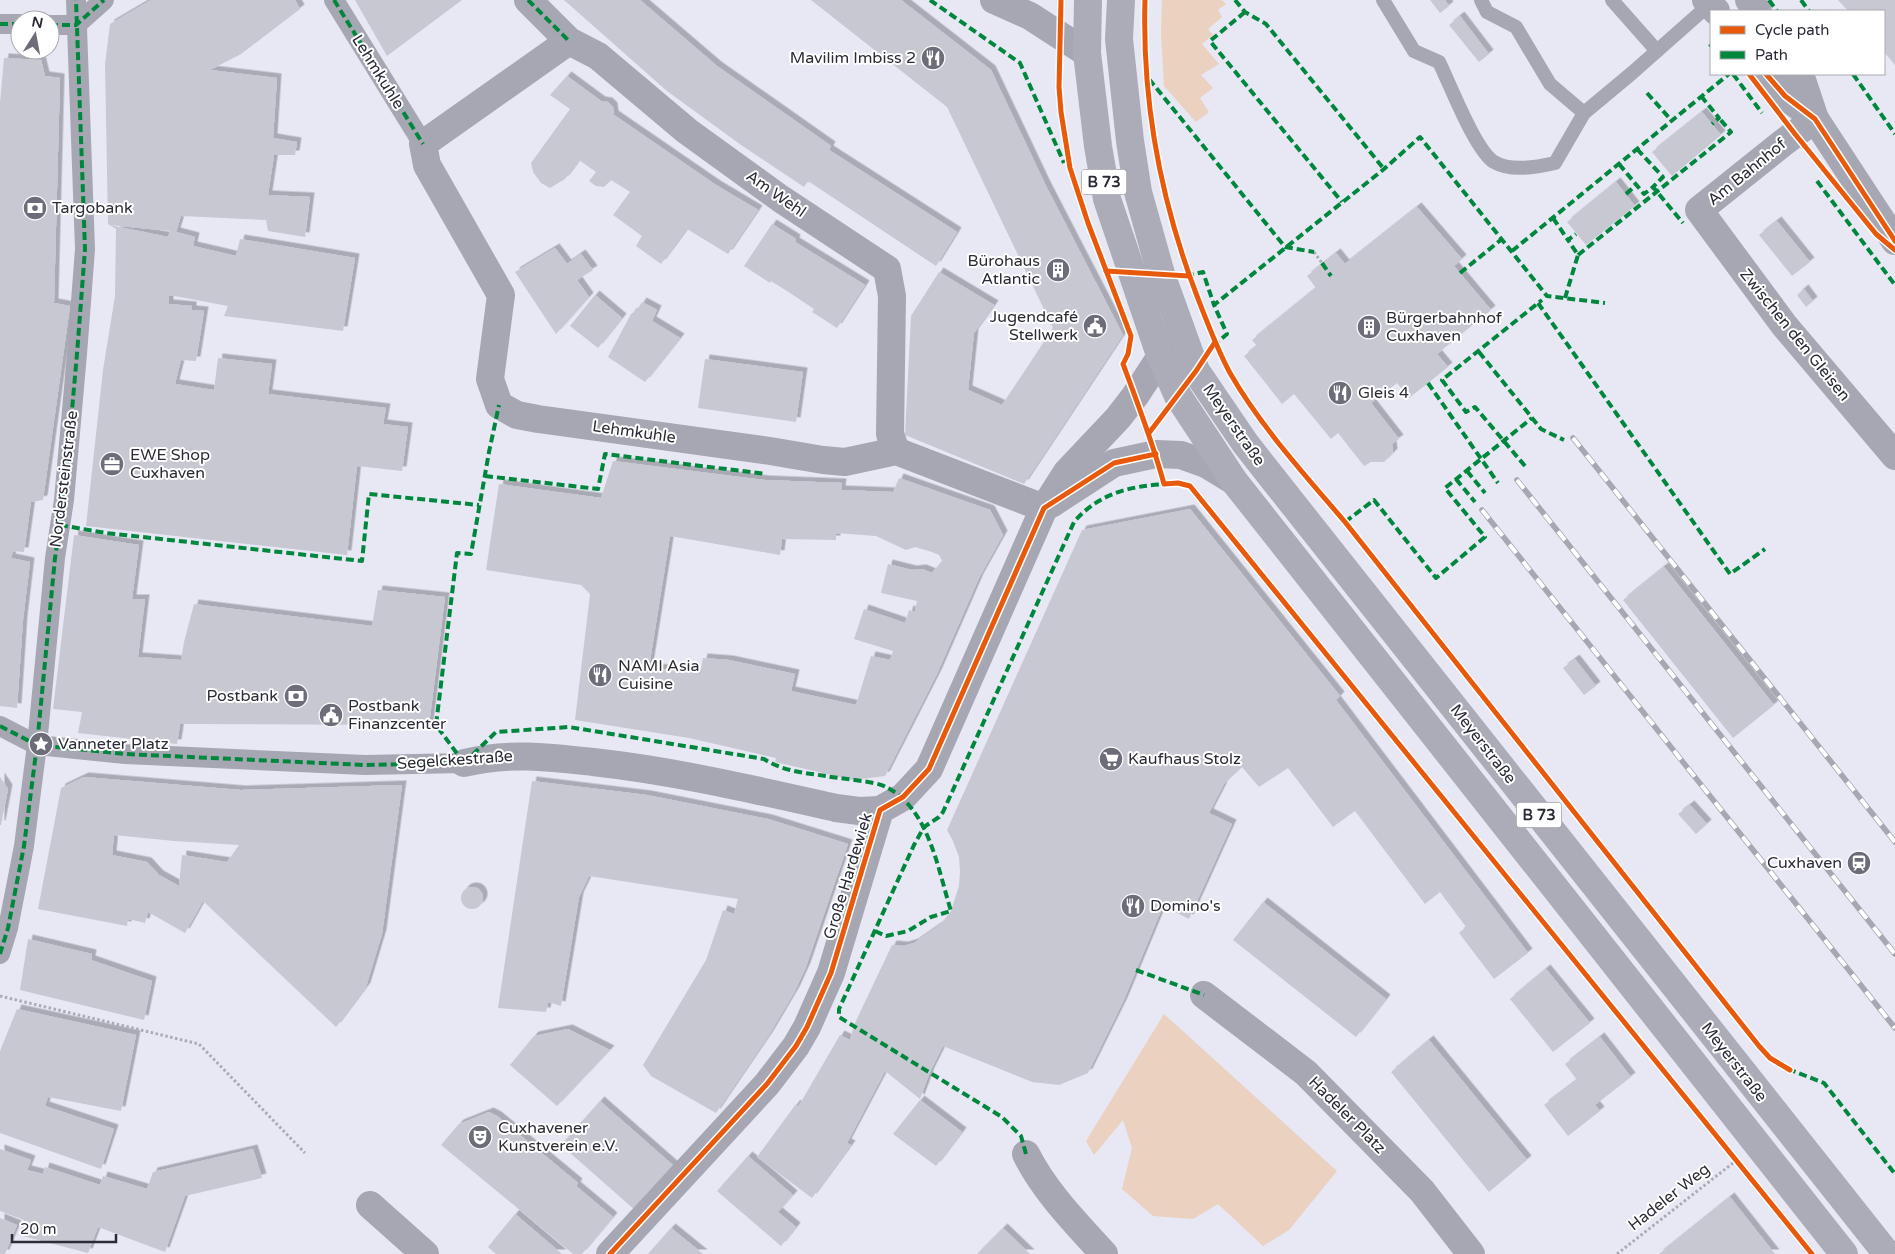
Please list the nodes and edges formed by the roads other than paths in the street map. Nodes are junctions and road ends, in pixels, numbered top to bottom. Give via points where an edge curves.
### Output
1 (76, 0) edge
2 (104, 0) edge
3 (334, 0) edge
4 (528, 0) edge
5 (994, 0) edge
6 (1088, 0) edge
7 (1121, 0) edge
8 (1383, 0) edge
9 (1481, 0) edge
10 (1612, 0) edge
11 (1749, 0) edge
12 (1711, 4) edge
13 (1757, 10) edge
14 (60, 25) edge
15 (76, 25) junction
16 (569, 41) junction
17 (1657, 51) junction
18 (1087, 53) junction
19 (1767, 75) edge
20 (1800, 75) edge
21 (1584, 113) junction
22 (1815, 119) junction
23 (423, 144) junction
24 (1699, 210) joint
25 (1895, 241) edge
26 (1180, 327) junction
27 (1160, 355) junction
28 (896, 451) junction
29 (1895, 456) edge
30 (1234, 482) junction
31 (1044, 508) junction
32 (0, 726) edge
33 (37, 745) junction
34 (464, 763) joint
35 (880, 810) junction
36 (0, 954) edge
37 (1204, 995) dead end
38 (1026, 1154) dead end
39 (370, 1205) dead end
40 (426, 1254) edge
41 (610, 1254) edge
42 (1104, 1254) edge
43 (1471, 1254) edge
44 (1844, 1254) edge
45 (1887, 1254) edge

1 - 15 street, Nordersteinstraße
2 - 15 street
3 - 23 street, Lehmkuhle
4 - 16 street, Am Wehl
5 - 18 street via 1030,16
6 - 18 main road, B 73
7 - 26 main road, B 73 via 1119,39 1138,192
8 - 21 lane via 1414,51 1439,62 1478,144 1494,162 1511,167 1555,163
9 - 21 lane via 1487,12 1516,27 1550,84
10 - 17 lane
11 - 13 street
12 - 17 lane
14 - 15 street
15 - 33 street, Nordersteinstraße via 85,249 64,500 55,558
16 - 23 street
16 - 28 street, Am Wehl via 598,56 687,131 781,199 887,269 892,296 890,434
17 - 21 lane
18 - 27 main road, B 73 via 1107,199
19 - 22 street via 1785,96
20 - 22 street
22 - 24 street, Am Bahnhof
22 - 25 street
23 - 28 street, Lehmkuhle via 427,165 501,295 490,379 499,406 517,415 538,419 823,460 845,462
24 - 29 street, Zwischen den Gleisen via 1784,325
26 - 27 street, Große Hardewiek
26 - 45 main road, Meyerstraße / B 73 via 1196,371 1245,443
27 - 30 main road, Meyerstraße / B 73 via 1178,396
27 - 31 street, Große Hardewiek via 1135,396 1067,472
28 - 31 street
30 - 31 street via 1206,464 1180,455 1156,454 1114,463
30 - 44 main road, Meyerstraße / B 73
31 - 35 street, Große Hardewiek via 929,769 903,797
32 - 33 street, Segelckestraße
33 - 34 street, Segelckestraße via 124,754 355,764
33 - 36 street, Nordersteinstraße via 24,846
34 - 35 street, Segelckestraße via 488,757 518,756 626,766 681,774 836,808
35 - 41 street, Große Hardewiek via 832,973 796,1046 767,1084
37 - 43 street, Hadeler Platz via 1306,1073 1422,1191
38 - 42 street via 1034,1170 1067,1213
39 - 40 street

